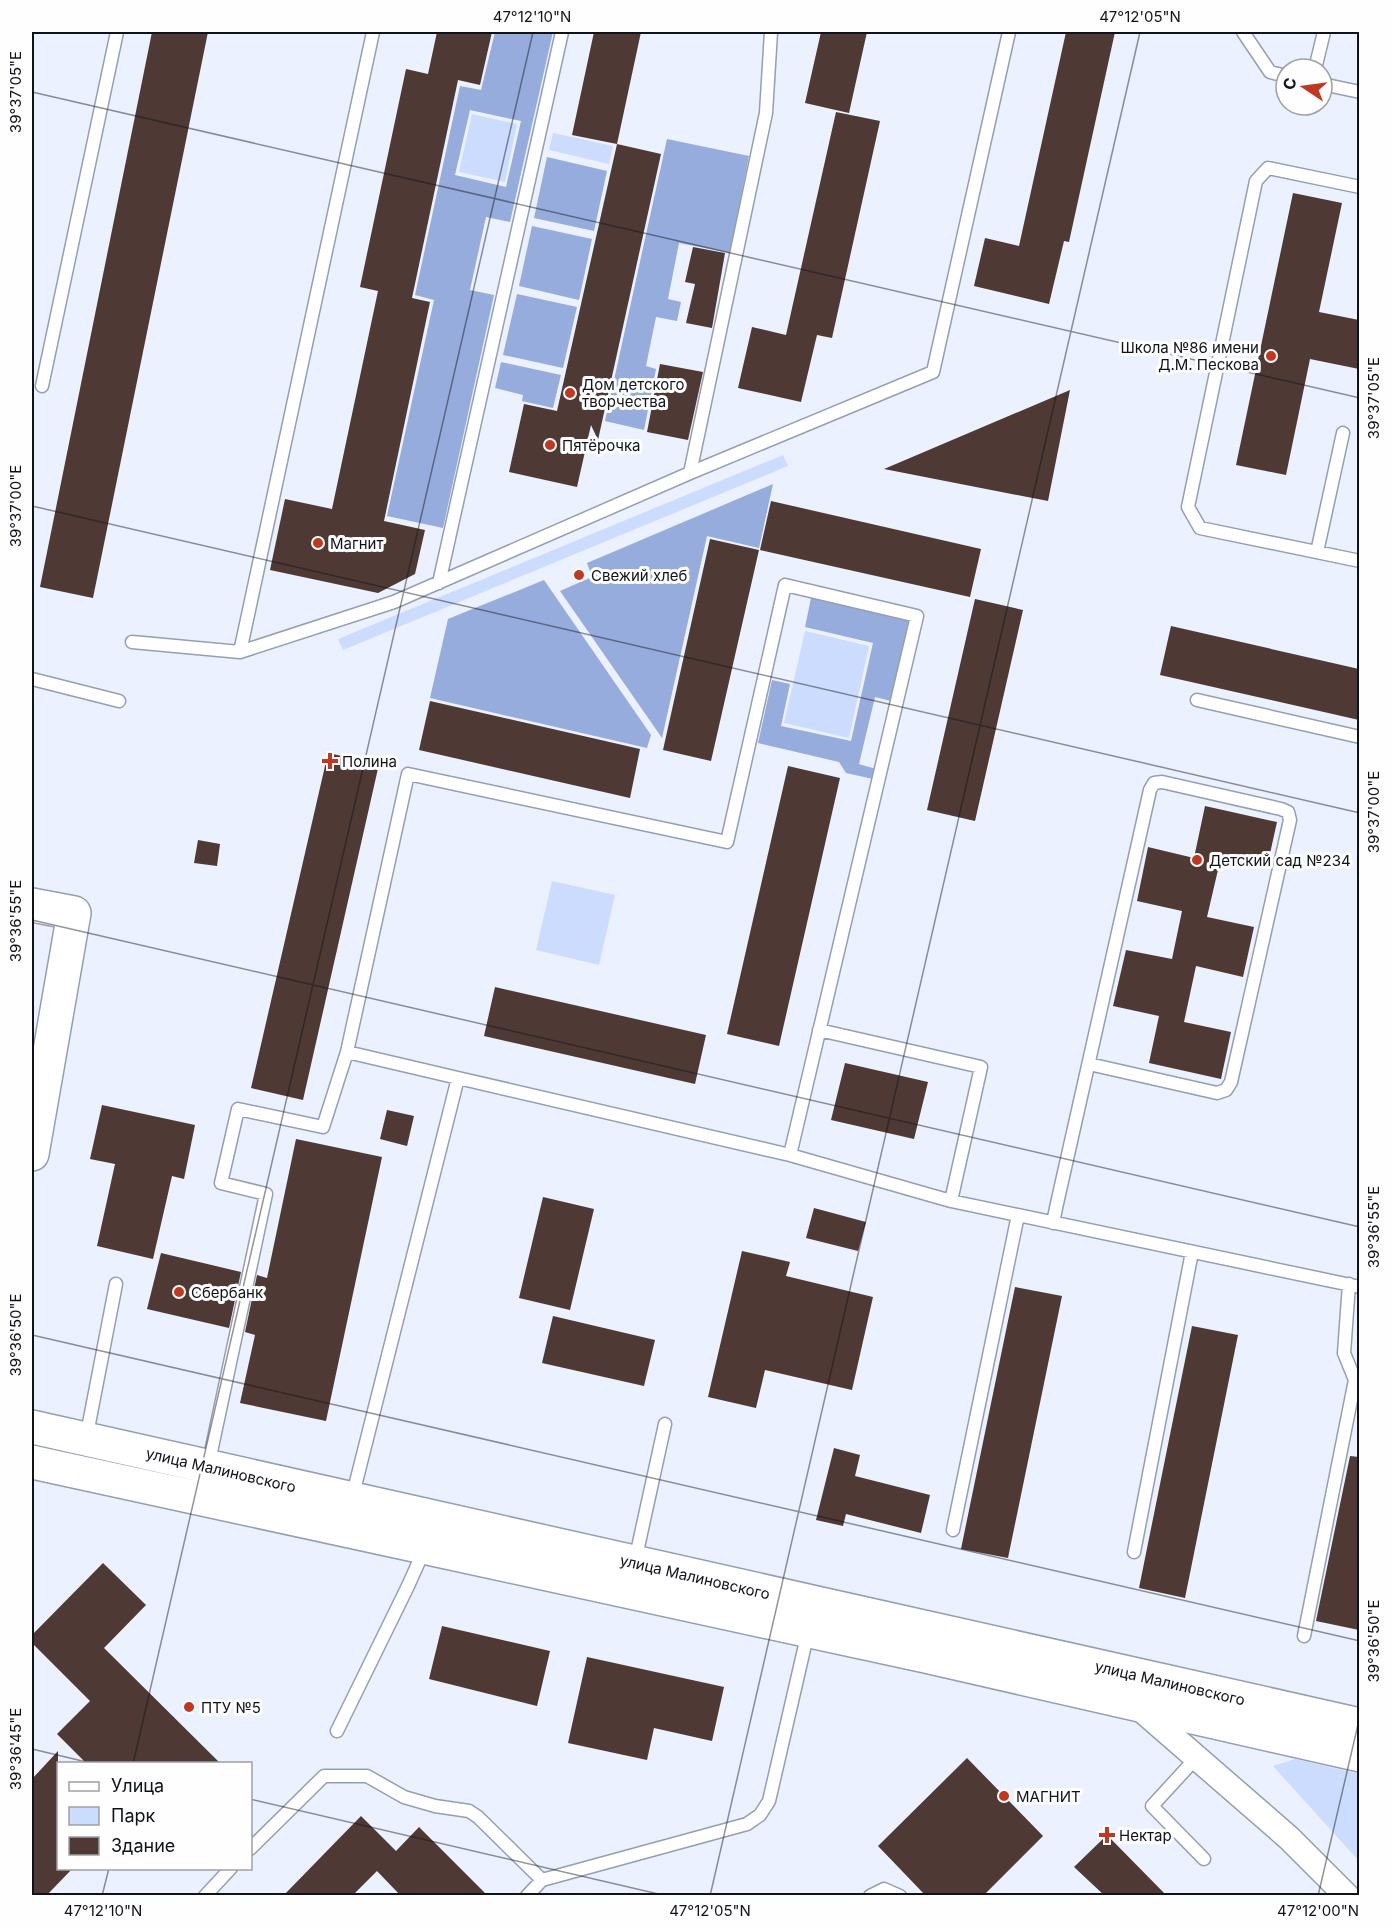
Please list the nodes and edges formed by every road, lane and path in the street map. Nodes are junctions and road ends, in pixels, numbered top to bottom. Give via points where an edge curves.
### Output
1 (117, 32) edge
2 (373, 32) edge
3 (562, 32) edge
4 (771, 32) edge
5 (1009, 32) edge
6 (1243, 32) edge
7 (1324, 32) edge
8 (1318, 57) edge
9 (1274, 73) edge
10 (1334, 87) edge
11 (1359, 92) edge
12 (1359, 187) edge
13 (42, 386) dead end
14 (1343, 433) dead end
15 (690, 473) junction
16 (1317, 552) junction
17 (1359, 561) edge
18 (439, 583) junction
19 (132, 642) dead end
20 (240, 652) junction
21 (32, 679) edge
22 (1197, 700) dead end
23 (119, 701) dead end
24 (1359, 737) edge
25 (32, 905) edge
26 (819, 1030) junction
27 (347, 1052) junction
28 (1089, 1064) junction
29 (458, 1078) junction
30 (32, 1154) edge
31 (790, 1155) junction
32 (951, 1201) junction
33 (1018, 1215) junction
34 (1053, 1223) junction
35 (1192, 1252) junction
36 (116, 1284) dead end
37 (1354, 1286) edge
38 (665, 1424) dead end
39 (32, 1428) edge
40 (85, 1440) junction
41 (32, 1462) edge
42 (208, 1467) junction
43 (352, 1500) junction
44 (953, 1530) dead end
45 (425, 1547) junction
46 (1134, 1552) dead end
47 (634, 1563) junction
48 (808, 1631) junction
49 (1304, 1636) dead end
50 (1134, 1703) junction
51 (1359, 1725) edge
52 (337, 1731) dead end
53 (1359, 1755) edge
54 (1197, 1757) junction
55 (252, 1847) edge
56 (1204, 1859) dead end
57 (230, 1870) edge
58 (542, 1880) junction
59 (205, 1896) edge
60 (527, 1896) edge
61 (870, 1896) edge
62 (900, 1896) edge
63 (1347, 1896) edge

1 - 13 lane
2 - 20 lane
3 - 18 lane
4 - 15 lane via 766,112
5 - 15 lane via 933,372
6 - 9 lane
7 - 8 lane
10 - 11 lane
12 - 16 lane via 1268,168 1256,181 1188,507 1200,528
14 - 16 lane
15 - 18 lane
16 - 17 lane
18 - 20 lane via 394,602
19 - 20 lane
21 - 23 lane
22 - 24 lane
25 - 30 main road via 74,913
26 - 27 lane via 916,616 785,585 727,842 408,774
26 - 31 lane
26 - 32 lane via 981,1067
27 - 29 lane
27 - 42 lane via 323,1127 237,1108 221,1183 266,1194
28 - 28 lane via 1217,1093 1226,1090 1232,1082 1290,820 1288,812 1154,783
28 - 34 lane
29 - 31 lane
29 - 43 lane
31 - 32 lane
32 - 33 lane
33 - 34 lane
33 - 44 lane
34 - 35 lane
35 - 37 lane
35 - 46 lane
36 - 40 lane
37 - 49 lane via 1344,1353 1355,1380
38 - 47 lane
39 - 40 main road, улица Малиновского
40 - 42 main road, улица Малиновского
41 - 45 main road, улица Малиновского
42 - 43 main road, улица Малиновского
43 - 47 main road, улица Малиновского
45 - 48 main road, улица Малиновского
45 - 52 lane
47 - 51 main road, улица Малиновского
48 - 50 main road, улица Малиновского
48 - 58 lane via 769,1801 760,1815 747,1824
50 - 53 main road, улица Малиновского
50 - 54 street
54 - 56 lane via 1152,1806
54 - 63 street via 1289,1838
55 - 58 lane via 324,1776 357,1774 404,1797 469,1811
57 - 59 lane
58 - 60 lane
61 - 62 lane via 884,1889

